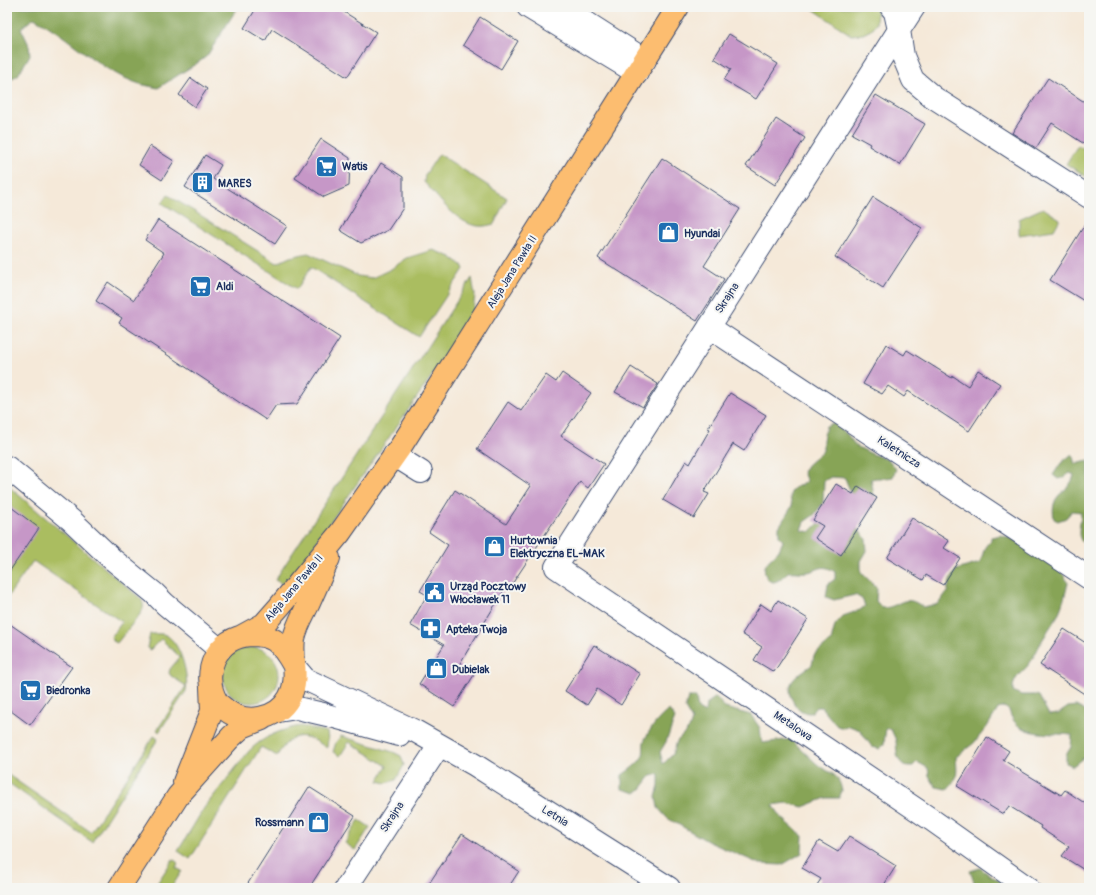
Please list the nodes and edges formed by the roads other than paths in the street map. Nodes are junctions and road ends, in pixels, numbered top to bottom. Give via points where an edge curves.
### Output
1 (528, 7) edge
2 (562, 7) edge
3 (678, 7) edge
4 (891, 7) edge
5 (914, 7) edge
6 (900, 30) junction
7 (641, 66) junction
8 (1089, 197) edge
9 (709, 327) junction
10 (394, 455) junction
11 (7, 467) edge
12 (421, 472) dead end
13 (340, 533) junction
14 (556, 566) joint
15 (1089, 578) edge
16 (242, 636) junction
17 (220, 650) junction
18 (294, 666) junction
19 (211, 688) junction
20 (271, 715) junction
21 (439, 746) junction
22 (178, 796) junction
23 (119, 888) edge
24 (346, 888) edge
25 (669, 888) edge
26 (1028, 888) edge

1 - 7 street
2 - 7 street
3 - 7 main road, Aleja Jana Pawła II
4 - 6 street
5 - 6 street, Skrajna
6 - 8 street via 903,56 913,80 934,97
6 - 9 street, Skrajna
7 - 10 main road, Aleja Jana Pawła II
9 - 14 street, Skrajna
9 - 15 street, Kaletnicza
10 - 12 street
10 - 13 main road, Aleja Jana Pawła II
11 - 17 street
13 - 16 main road, Aleja Jana Pawła II via 264,624
13 - 18 main road, Aleja Jana Pawła II via 294,638
14 - 26 street, Metalowa via 932,820
16 - 17 main road via 227,642
16 - 18 main road via 259,635 274,640 286,652
17 - 19 main road via 210,671
18 - 20 main road via 295,683 289,699
18 - 21 street, Letnia via 305,679
19 - 20 main road via 218,703 231,714 246,719
19 - 22 main road via 212,711
20 - 21 street, Letnia via 297,708
20 - 22 main road via 242,727
21 - 24 street, Skrajna
21 - 25 street, Letnia via 475,765
22 - 23 main road

